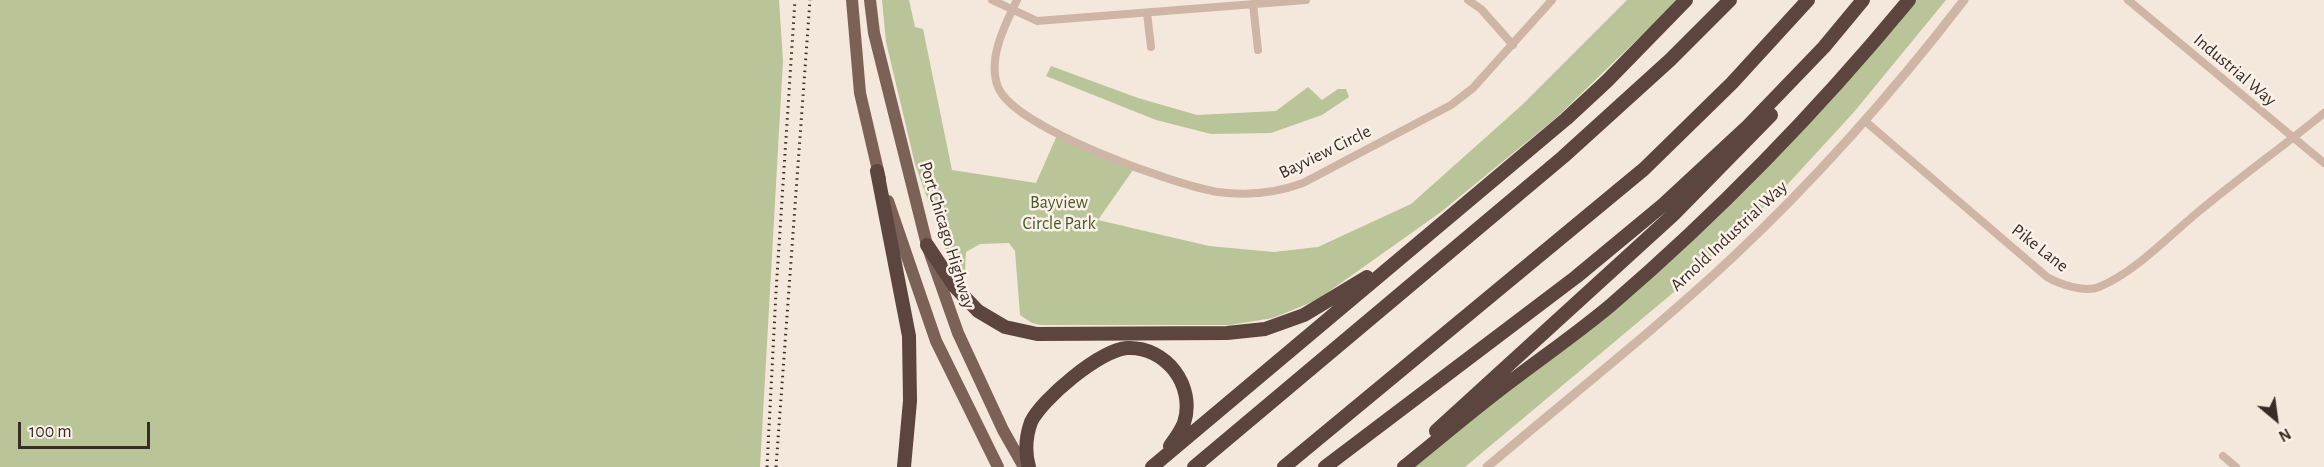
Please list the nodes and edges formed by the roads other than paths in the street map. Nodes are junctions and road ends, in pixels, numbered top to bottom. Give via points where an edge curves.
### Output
1 (852, 0) edge
2 (870, 0) edge
3 (992, 0) edge
4 (1017, 0) edge
5 (1306, 0) edge
6 (1468, 0) edge
7 (1552, 0) edge
8 (1686, 0) edge
9 (1730, 0) edge
10 (1808, 0) edge
11 (1863, 0) edge
12 (1909, 0) edge
13 (1964, 0) edge
14 (2128, 0) edge
15 (1253, 4) junction
16 (1013, 9) junction
17 (1147, 13) junction
18 (1513, 45) junction
19 (1151, 47) dead end
20 (1824, 47) junction
21 (1258, 51) dead end
22 (2324, 113) edge
23 (1865, 121) junction
24 (2293, 138) junction
25 (2324, 163) edge
26 (877, 171) junction
27 (1468, 202) junction
28 (927, 244) junction
29 (2223, 456) dead end
30 (904, 467) edge
31 (998, 467) edge
32 (1024, 467) edge
33 (1029, 467) edge
34 (1151, 467) edge
35 (1194, 467) edge
36 (1284, 467) edge
37 (1324, 467) edge
38 (1397, 467) edge
39 (1404, 467) edge
40 (1487, 467) edge
41 (2236, 467) edge

1 - 26 main road via 860,93
2 - 28 main road, Port Chicago Highway via 874,33
3 - 16 street
4 - 16 street, Bayview Circle
5 - 15 street
6 - 18 street
7 - 18 street, Bayview Circle
8 - 27 highway via 1607,81
9 - 35 highway via 1563,157
10 - 36 highway via 1732,83 1644,169
11 - 20 highway
12 - 39 highway via 1794,129 1680,244 1609,307
13 - 23 street, Arnold Industrial Way
14 - 24 street, Industrial Way
15 - 17 street
15 - 21 street
16 - 17 street via 1037,21
16 - 18 street, Bayview Circle via 995,57 994,76 1003,98 1011,106 1058,134 1135,166 1172,181 1219,192 1259,194 1303,183 1451,105 1473,88
17 - 19 street
20 - 37 highway via 1746,128 1620,242
20 - 38 highway via 1781,104 1717,172
22 - 24 street, Pike Lane
23 - 24 street, Pike Lane via 2047,277 2061,285 2088,289 2097,288 2133,266
23 - 40 street, Arnold Industrial Way via 1726,263
24 - 25 street, Industrial Way
26 - 30 highway via 909,336 910,401
26 - 31 main road via 936,341
27 - 28 highway via 1381,268 1323,305 1284,323 1246,332 1060,335 1005,327 965,300
27 - 34 highway
28 - 32 main road, Port Chicago Highway via 958,333
29 - 41 street
33 - 34 highway via 1027,433 1039,409 1098,358 1127,348 1143,350 1167,362 1186,396 1184,423

